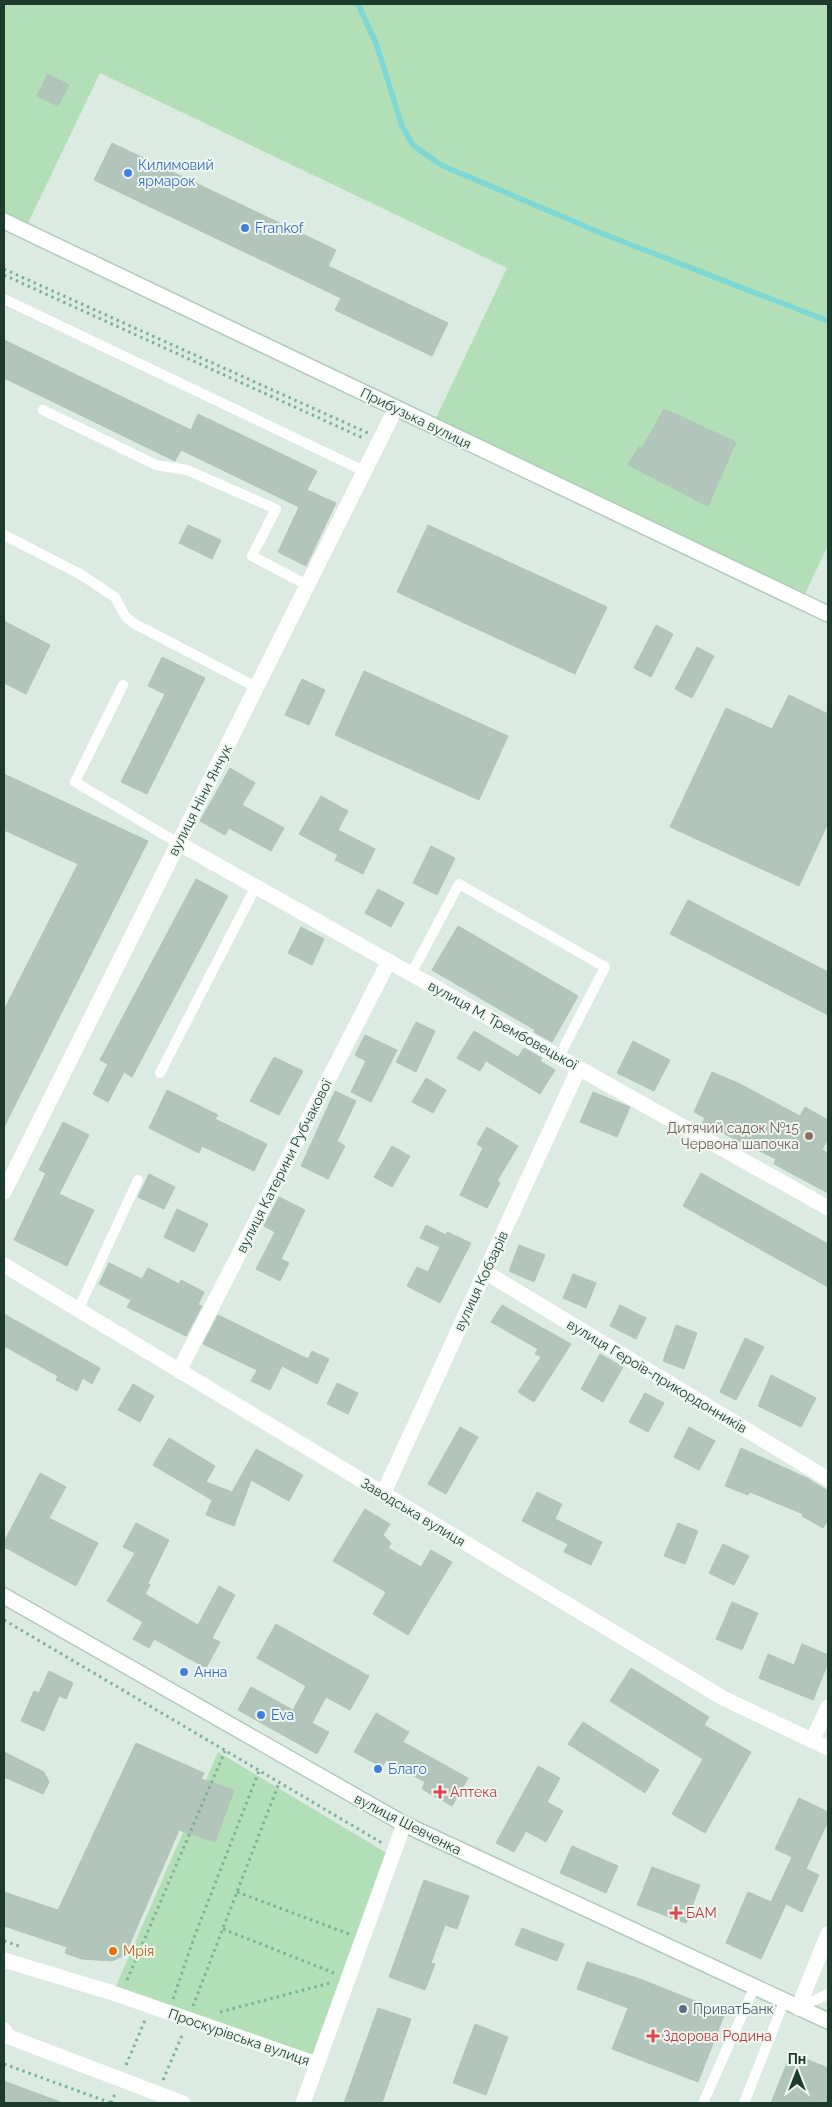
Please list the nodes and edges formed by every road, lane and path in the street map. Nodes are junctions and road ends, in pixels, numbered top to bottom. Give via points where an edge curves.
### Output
1 (4, 221) edge
2 (4, 269) edge
3 (4, 275) edge
4 (4, 299) edge
5 (396, 408) junction
6 (43, 410) dead end
7 (381, 438) junction
8 (364, 471) junction
9 (4, 536) edge
10 (307, 585) junction
11 (828, 614) edge
12 (123, 686) dead end
13 (256, 687) junction
14 (178, 843) junction
15 (256, 886) junction
16 (389, 961) junction
17 (412, 974) junction
18 (559, 1057) junction
19 (579, 1068) junction
20 (160, 1073) dead end
21 (138, 1180) dead end
22 (4, 1192) edge
23 (828, 1208) edge
24 (4, 1265) edge
25 (485, 1272) junction
26 (78, 1310) junction
27 (179, 1371) junction
28 (828, 1479) edge
29 (383, 1494) junction
30 (4, 1596) edge
31 (4, 1620) edge
32 (828, 1706) edge
33 (812, 1741) junction
34 (828, 1748) edge
35 (225, 1751) junction
36 (259, 1771) junction
37 (279, 1783) junction
38 (404, 1824) junction
39 (395, 1851) junction
40 (237, 1892) junction
41 (223, 1929) junction
42 (828, 1934) edge
43 (362, 1940) junction
44 (4, 1960) edge
45 (348, 1979) junction
46 (127, 1980) dead end
47 (754, 1988) junction
48 (828, 1994) edge
49 (791, 2005) junction
50 (168, 2013) junction
51 (216, 2013) dead end
52 (188, 2020) junction
53 (828, 2021) edge
54 (4, 2030) edge
55 (4, 2064) edge
56 (317, 2064) junction
57 (158, 2094) junction
58 (112, 2103) edge
59 (183, 2103) edge
60 (303, 2103) edge
61 (703, 2103) edge
62 (744, 2103) edge

1 - 5 street, Прибузька вулиця
2 - 7 path
3 - 7 path
4 - 8 lane
5 - 7 street, вулиця Ніни Янчук
5 - 11 street, Прибузька вулиця
6 - 10 lane via 156,466 187,470 276,509 252,556
7 - 8 street, вулиця Ніни Янчук
8 - 10 street, вулиця Ніни Янчук
9 - 13 lane via 80,574 115,597 125,616 133,623
10 - 13 street, вулиця Ніни Янчук
12 - 14 lane via 75,782
13 - 14 street, вулиця Ніни Янчук
14 - 15 street, вулиця М. Трембовецької
14 - 22 street, вулиця Ніни Янчук
15 - 16 street, вулиця М. Трембовецької
15 - 20 lane
16 - 17 street, вулиця М. Трембовецької
16 - 27 street, вулиця Катерини Рубчакової
17 - 18 street, вулиця М. Трембовецької
17 - 18 lane via 458,884 605,967
18 - 19 street, вулиця М. Трембовецької
19 - 23 street, вулиця М. Трембовецької
19 - 25 street, вулиця Кобзарів
21 - 26 lane
24 - 26 street, Заводська вулиця
25 - 28 street, вулиця Героїв-прикордонників
25 - 29 street, вулиця Кобзарів
26 - 27 street, Заводська вулиця
27 - 29 street, Заводська вулиця
29 - 33 street, Заводська вулиця via 723,1698
30 - 38 street, вулиця Шевченка
31 - 35 path
32 - 33 street
33 - 34 street, Заводська вулиця
35 - 36 path
35 - 46 path
36 - 37 path
36 - 50 path
37 - 39 path
37 - 40 path
38 - 39 street, Проскурівська вулиця
38 - 47 street, вулиця Шевченка
39 - 43 street, Проскурівська вулиця
40 - 41 path
40 - 43 path
41 - 45 path
41 - 52 path
42 - 49 street
43 - 45 street, Проскурівська вулиця
44 - 50 street, Проскурівська вулиця
45 - 51 path
45 - 56 street, Проскурівська вулиця
47 - 49 street, вулиця Шевченка
47 - 61 lane
48 - 49 lane
49 - 53 street, вулиця Шевченка
49 - 62 lane
50 - 52 street, Проскурівська вулиця
52 - 56 street, Проскурівська вулиця
52 - 57 path
54 - 57 street via 9,2037
55 - 58 path
56 - 60 street
57 - 59 street

